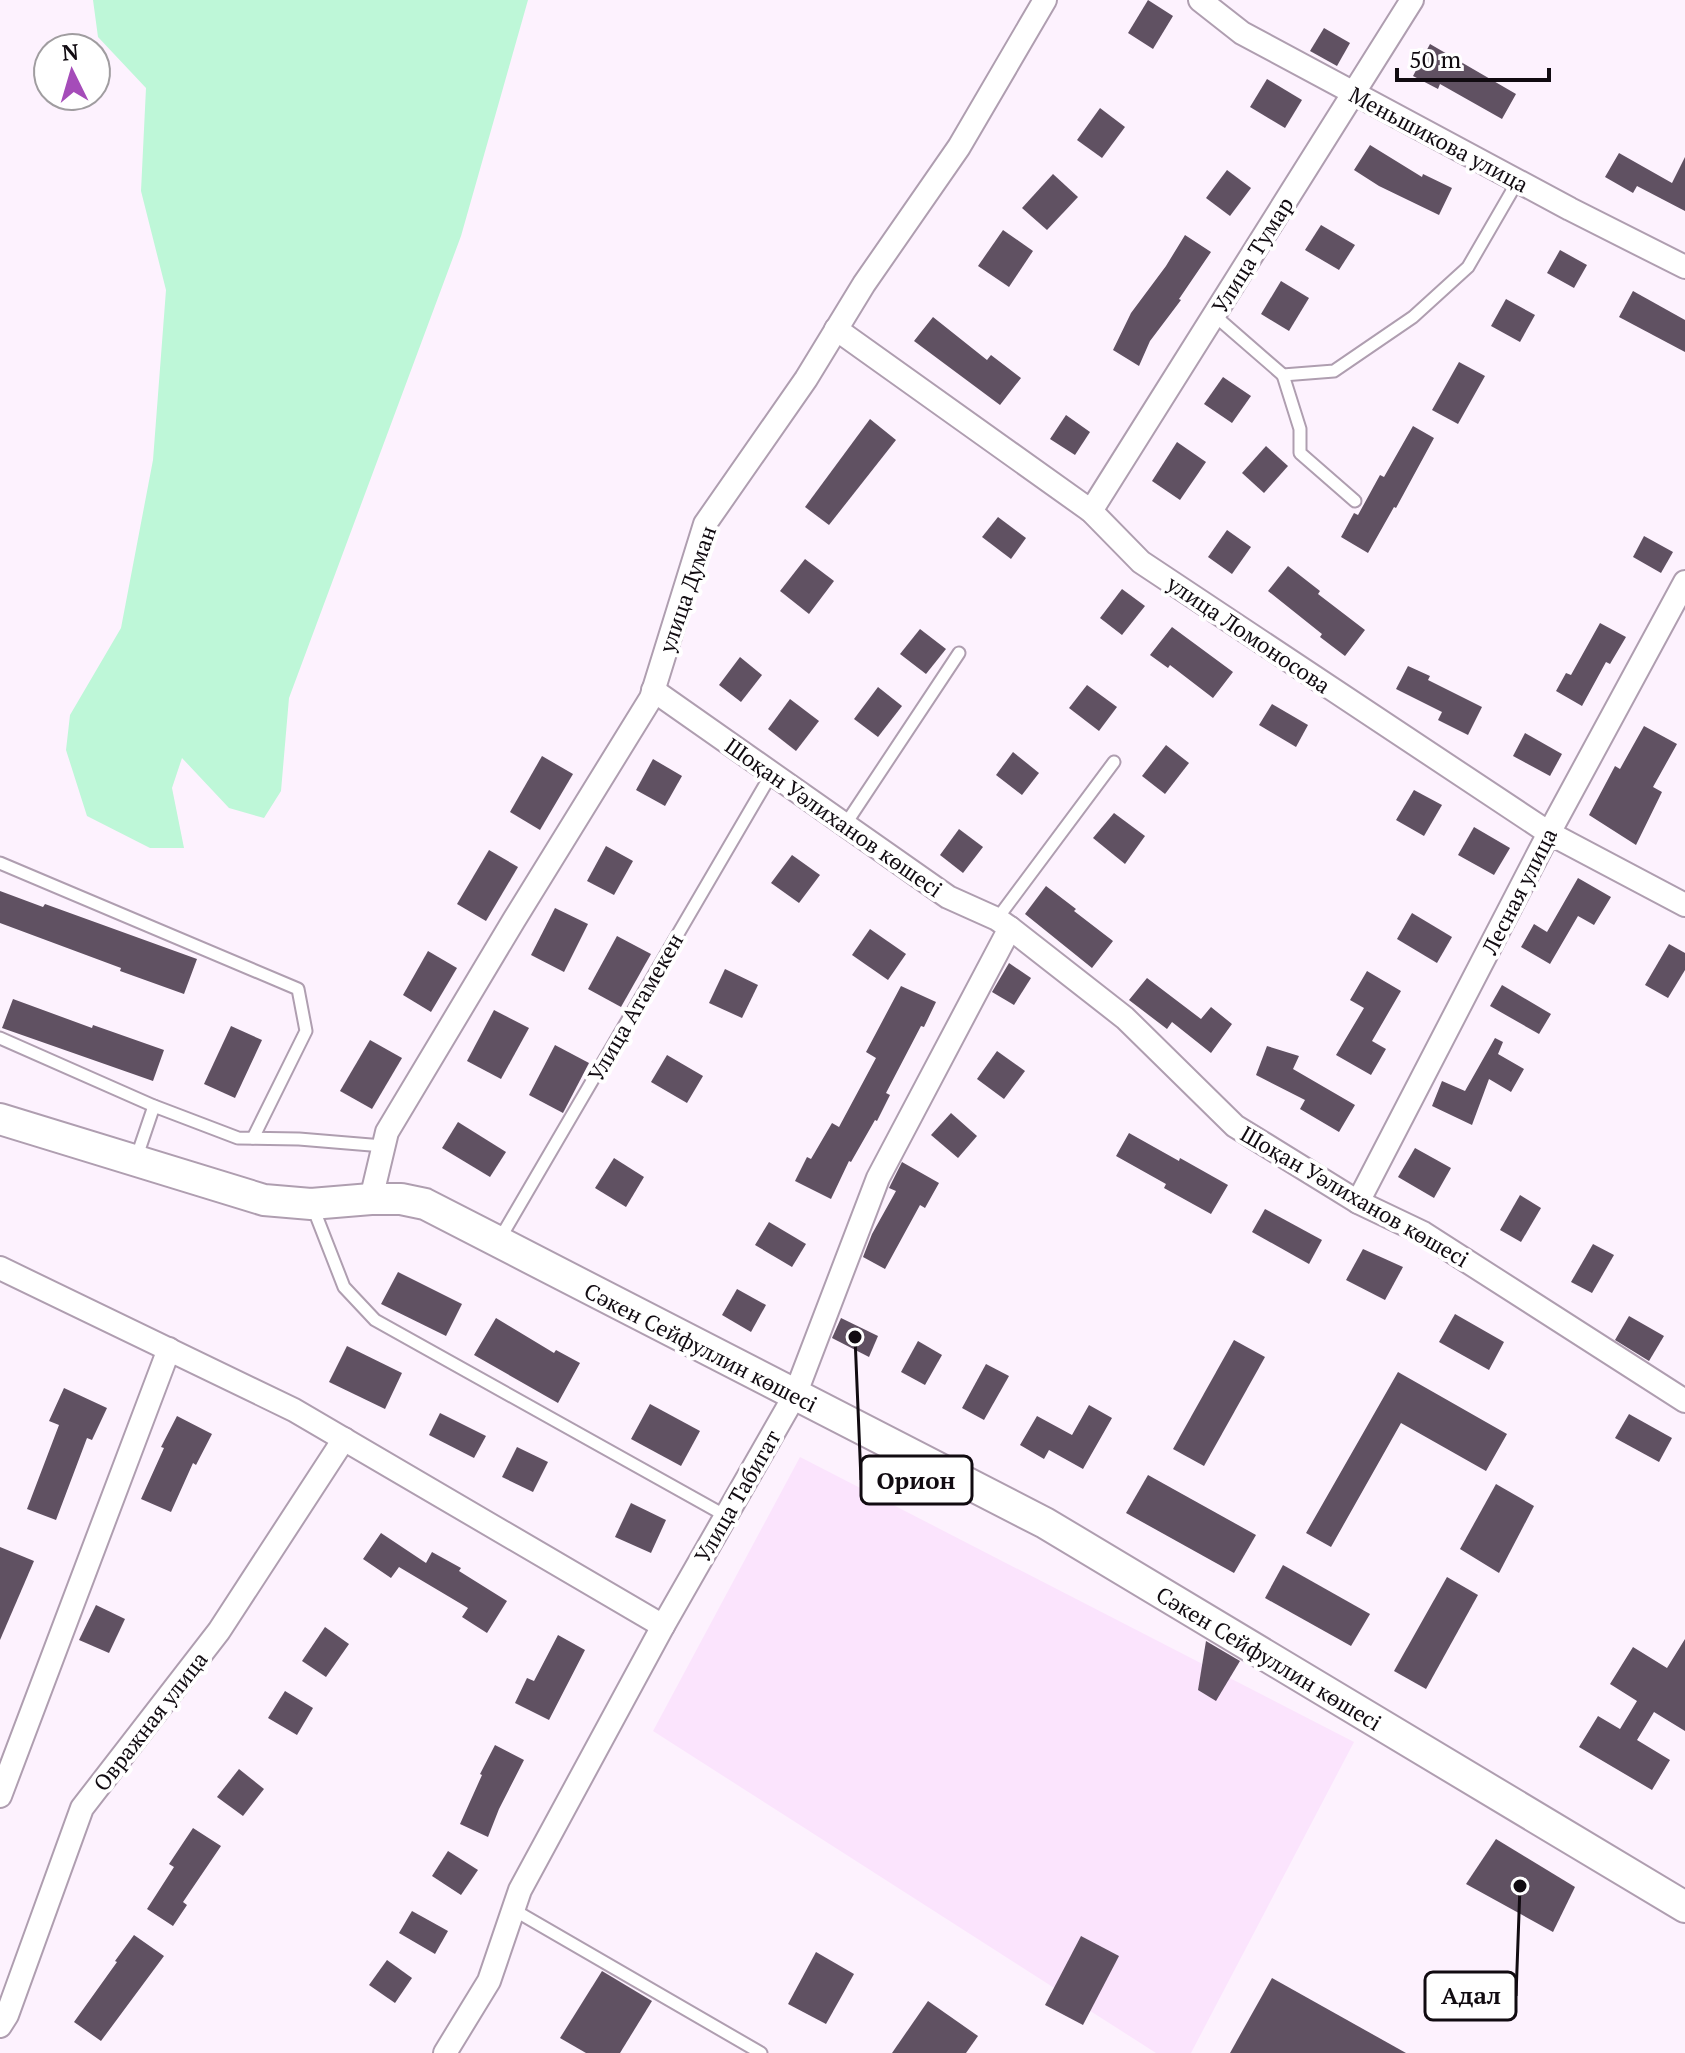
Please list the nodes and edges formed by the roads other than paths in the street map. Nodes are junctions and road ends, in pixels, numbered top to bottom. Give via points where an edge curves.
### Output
1 (1045, 0) edge
2 (1200, 0) edge
3 (1412, 0) edge
4 (1354, 93) junction
5 (1514, 179) junction
6 (1685, 267) edge
7 (1214, 315) junction
8 (836, 329) junction
9 (1283, 375) junction
10 (1355, 501) dead end
11 (1091, 511) junction
12 (1685, 582) edge
13 (959, 653) dead end
14 (653, 690) junction
15 (1114, 762) dead end
16 (772, 773) junction
17 (845, 825) junction
18 (1549, 833) junction
19 (0, 863) edge
20 (1685, 905) edge
21 (1003, 924) junction
22 (0, 1038) edge
23 (154, 1106) junction
24 (0, 1119) edge
25 (253, 1138) junction
26 (383, 1146) junction
27 (135, 1162) junction
28 (371, 1199) junction
29 (1358, 1202) junction
30 (311, 1204) junction
31 (497, 1242) junction
32 (0, 1268) edge
33 (169, 1349) junction
34 (795, 1395) junction
35 (1685, 1401) edge
36 (344, 1439) junction
37 (726, 1516) junction
38 (663, 1626) junction
39 (0, 1796) edge
40 (1685, 1907) edge
41 (514, 1910) junction
42 (0, 2026) edge
43 (445, 2053) edge
44 (761, 2053) edge

1 - 8 street, улица Думан via 959,147
2 - 4 street, Меньшикова улица via 1242,33
3 - 4 street, Улица Тумар
4 - 5 street, Меньшикова улица
4 - 7 street, Улица Тумар
5 - 6 street, Меньшикова улица
5 - 9 lane via 1468,267 1413,317 1334,371
7 - 9 lane
7 - 11 street, Улица Тумар
8 - 11 street, улица Ломоносова
8 - 14 street, улица Думан via 705,524
9 - 10 lane via 1300,429 1300,453
11 - 18 street, улица Ломоносова via 1141,562
12 - 18 street, Лесная улица
13 - 17 lane
14 - 16 street, Шоқан Уәлиханов көшесі
14 - 26 street, улица Думан
15 - 21 lane
16 - 17 street, Шоқан Уәлиханов көшесі
16 - 31 lane, Улица Атамекен
17 - 21 street, Шоқан Уәлиханов көшесі via 948,897
18 - 20 street, улица Ломоносова
18 - 29 street, Лесная улица
19 - 25 lane via 298,989 306,1031
21 - 29 street, Шоқан Уәлиханов көшесі via 1125,1018 1235,1126
21 - 34 street, Улица Табигат via 878,1178
22 - 23 lane
23 - 25 lane via 238,1138
23 - 27 lane
24 - 27 street, Сәкен Сейфуллин көшесі
25 - 26 lane
26 - 28 street, улица Думан
27 - 30 street, Сәкен Сейфуллин көшесі via 264,1200
28 - 30 street, Сәкен Сейфуллин көшесі
28 - 31 street, Сәкен Сейфуллин көшесі via 425,1204
29 - 35 street, Шоқан Уәлиханов көшесі via 1423,1233
30 - 37 lane via 344,1287 375,1320
31 - 34 street, Сәкен Сейфуллин көшесі
32 - 33 street
33 - 36 street
33 - 39 street
34 - 37 street, Улица Табигат
34 - 40 street, Сәкен Сейфуллин көшесі via 1045,1523
36 - 38 street
36 - 42 street, Овражная улица via 219,1631 82,1808
37 - 38 street, Улица Табигат
38 - 41 street, Улица Табигат
41 - 43 street, Улица Табигат via 489,1981
41 - 44 lane

